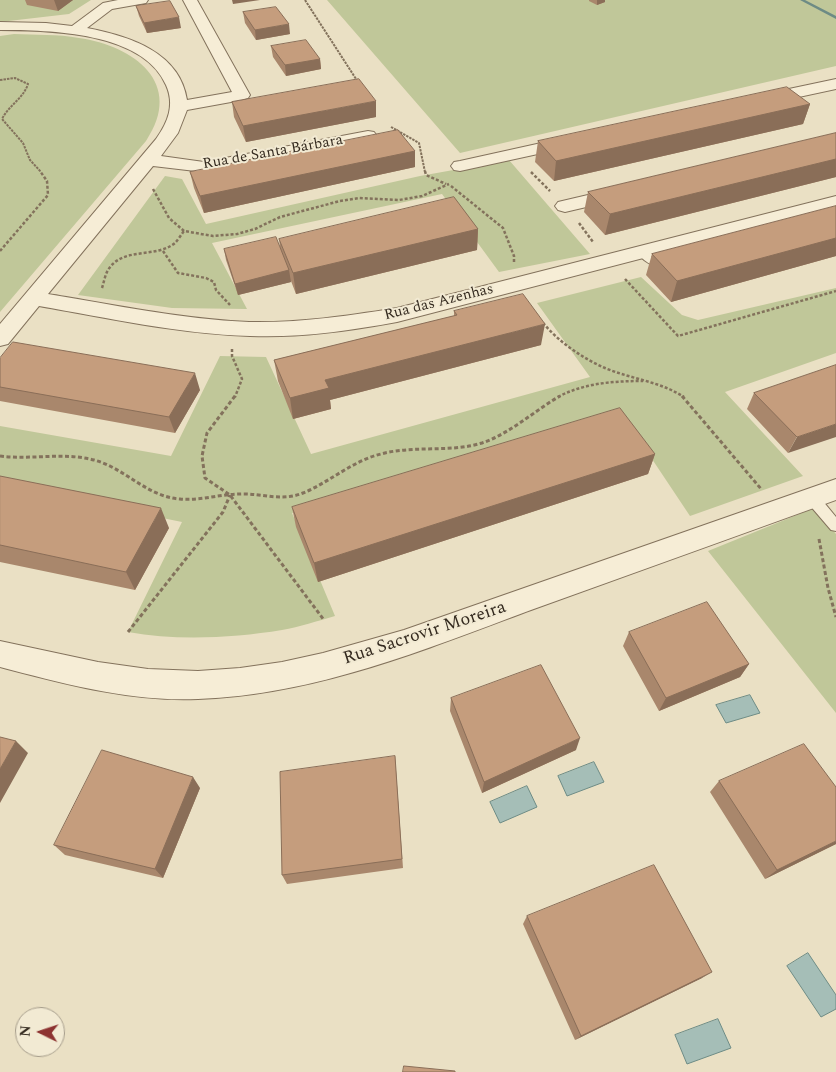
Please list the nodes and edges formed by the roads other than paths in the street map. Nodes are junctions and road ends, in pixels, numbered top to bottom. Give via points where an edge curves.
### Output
1 (141, 0) edge
2 (190, 0) edge
3 (0, 26) edge
4 (76, 30) junction
5 (834, 87) edge
6 (743, 104) edge
7 (179, 107) junction
8 (368, 136) edge
9 (590, 137) edge
10 (156, 161) junction
11 (460, 166) road end
12 (642, 188) edge
13 (836, 202) edge
14 (565, 206) dead end
15 (640, 252) junction
16 (680, 261) edge
17 (34, 298) junction
18 (0, 339) edge
19 (824, 494) edge
20 (836, 526) edge
21 (0, 654) edge

1 - 4 street via 108,6
2 - 7 street via 242,95
3 - 4 street
4 - 7 street via 133,46 155,59 176,85
5 - 6 street
7 - 10 street
8 - 10 street, Rua de Santa Bárbara via 204,167
9 - 11 street
10 - 17 street
12 - 14 street
13 - 15 street, Rua das Azenhas
15 - 16 lane via 652,262
15 - 17 street, Rua das Azenhas via 367,320 307,327 232,328 192,324
17 - 18 street
19 - 20 lane
19 - 21 street, Rua Sacrovir Moreira via 380,652 284,676 199,685 161,685 92,676

